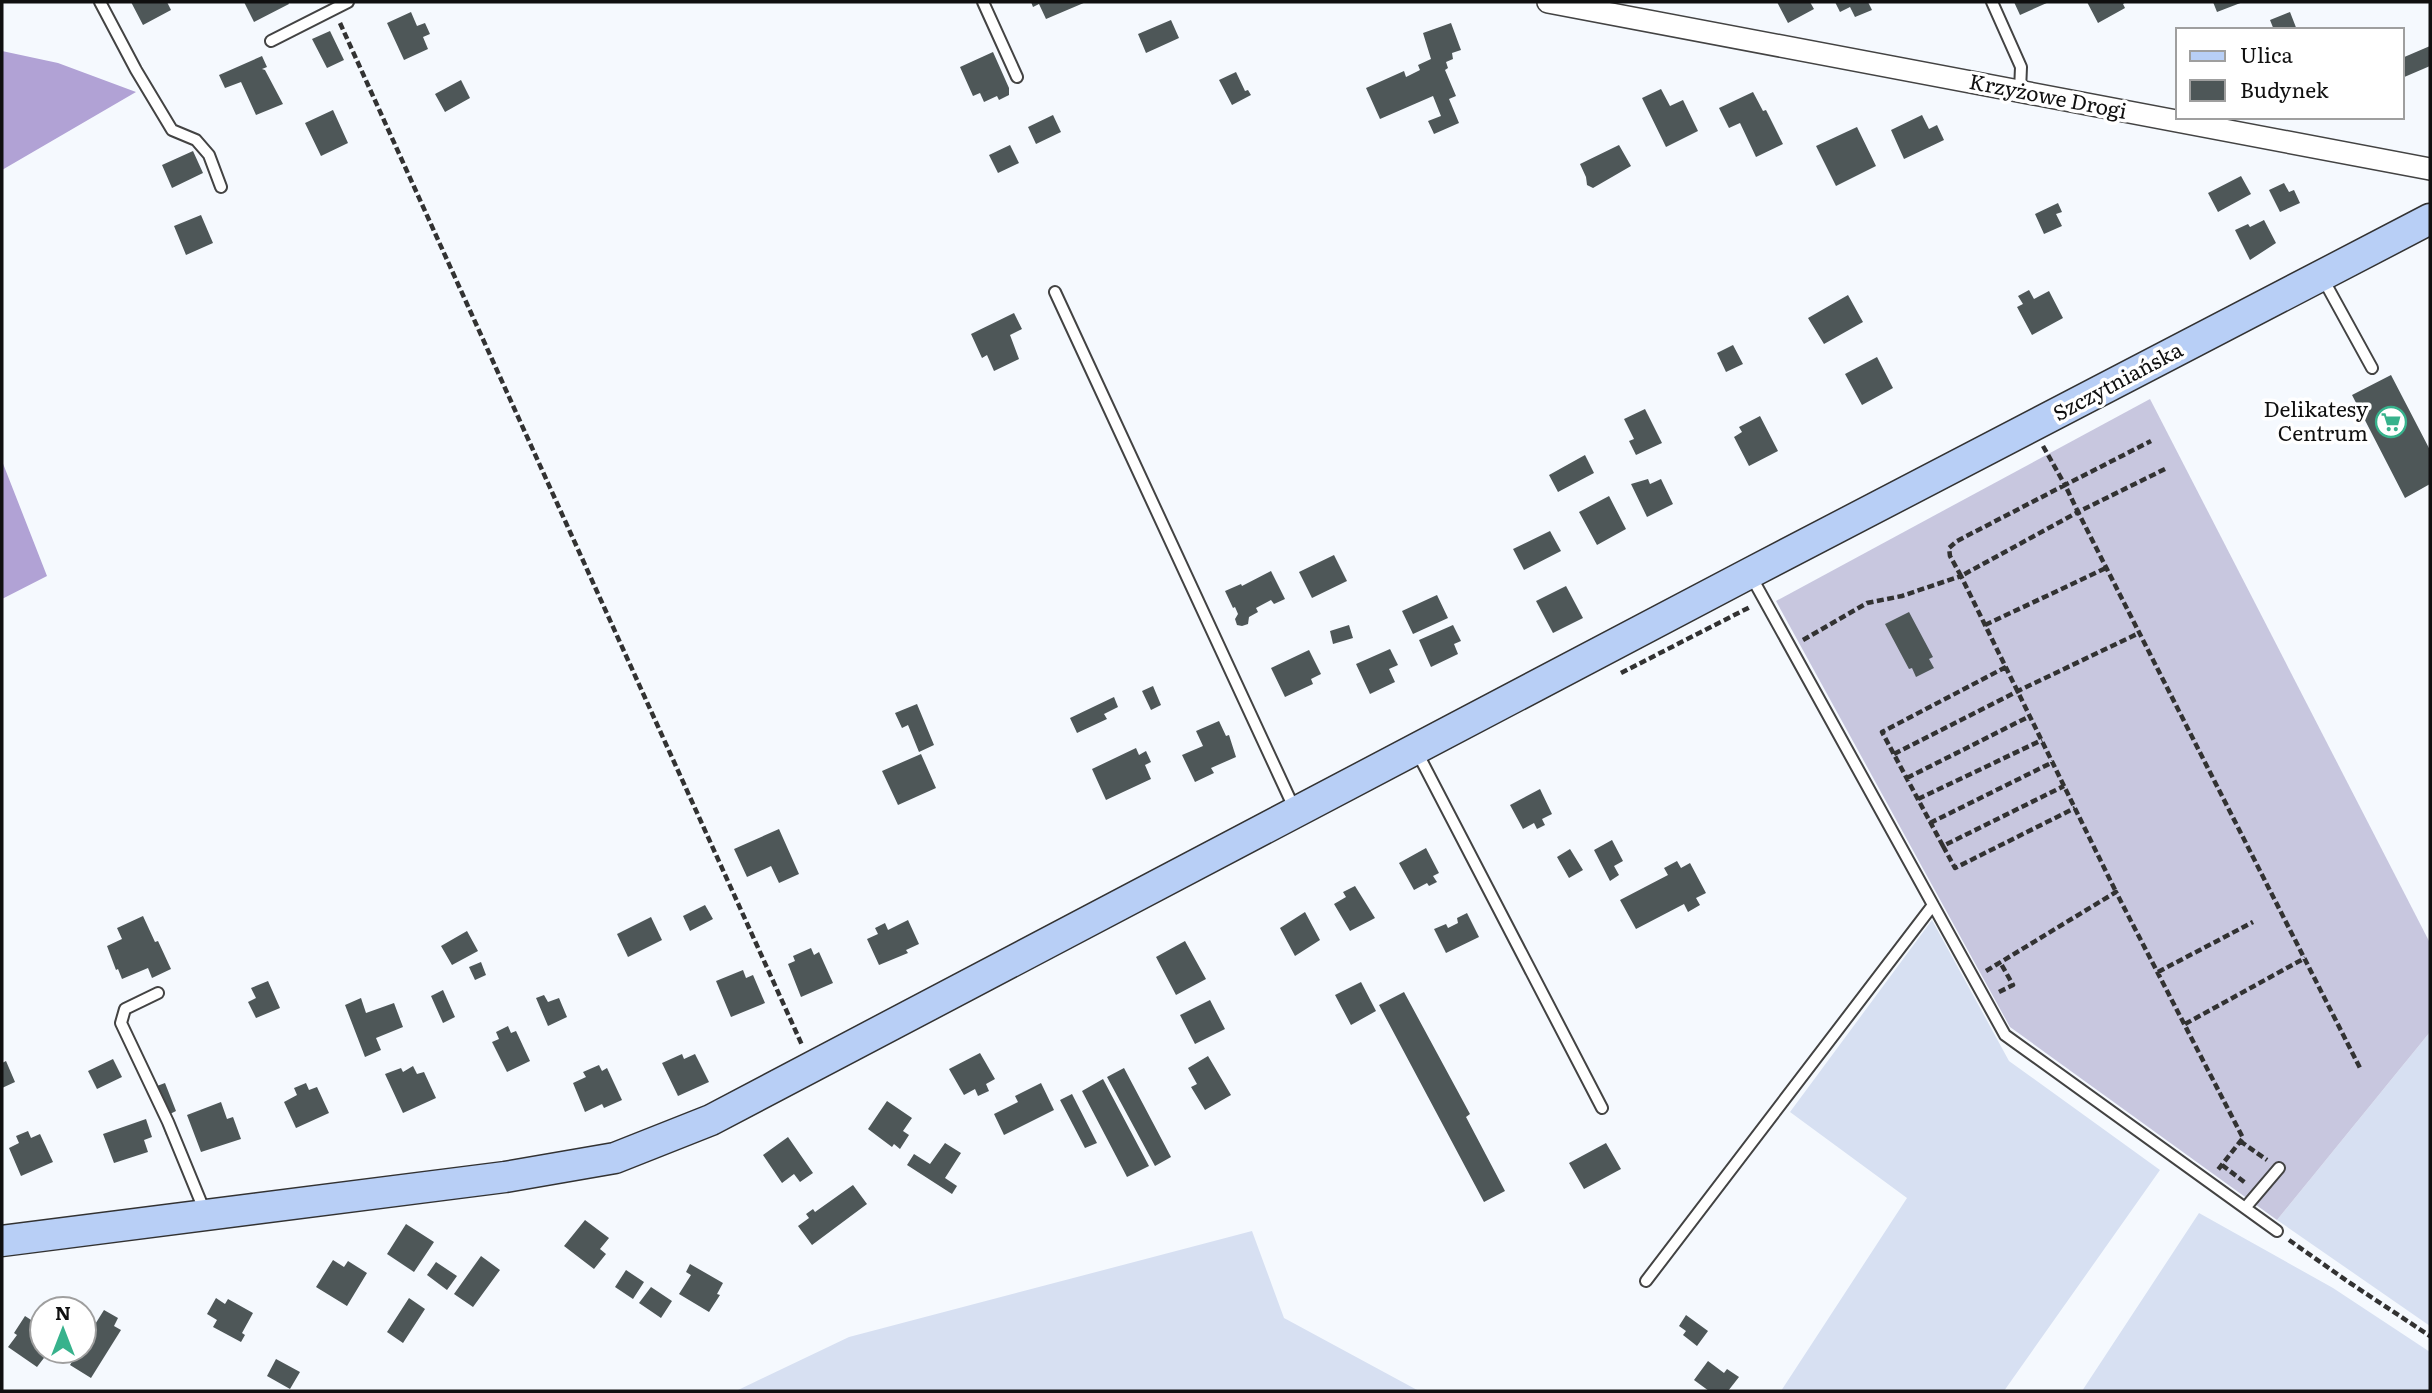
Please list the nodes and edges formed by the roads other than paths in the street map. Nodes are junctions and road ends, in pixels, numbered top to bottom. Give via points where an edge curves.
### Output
1 (100, 2) edge
2 (348, 2) edge
3 (984, 2) edge
4 (1548, 2) edge
5 (1992, 2) edge
6 (271, 41) dead end
7 (1017, 77) dead end
8 (2020, 91) junction
9 (2430, 170) edge
10 (221, 187) dead end
11 (2430, 219) edge
12 (2430, 227) edge
13 (2391, 241) junction
14 (2322, 276) junction
15 (1055, 292) dead end
16 (2372, 368) dead end
17 (1750, 573) junction
18 (1415, 749) junction
19 (1296, 812) junction
20 (1933, 905) junction
21 (158, 992) dead end
22 (1602, 1108) dead end
23 (2279, 1168) road end
24 (2245, 1208) junction
25 (206, 1215) junction
26 (2277, 1231) road end
27 (2, 1241) edge
28 (1646, 1281) dead end

1 - 10 lane via 172,130 196,140 209,155
2 - 6 lane
3 - 7 lane
4 - 8 street, Krzyżowe Drogi
5 - 8 lane via 2021,67
8 - 9 street, Krzyżowe Drogi
11 - 13 street, Szczytniańska
12 - 13 street, Szczytniańska
13 - 14 street, Szczytniańska
14 - 16 lane
14 - 17 street, Szczytniańska
15 - 19 lane
17 - 18 street, Szczytniańska
17 - 20 lane
18 - 19 street, Szczytniańska
18 - 22 lane
19 - 25 street, Szczytniańska via 711,1120 615,1157 505,1177
20 - 24 lane via 2005,1035
20 - 28 lane
21 - 25 lane via 125,1009 121,1023
23 - 24 lane
24 - 26 lane
25 - 27 street, Szczytniańska

